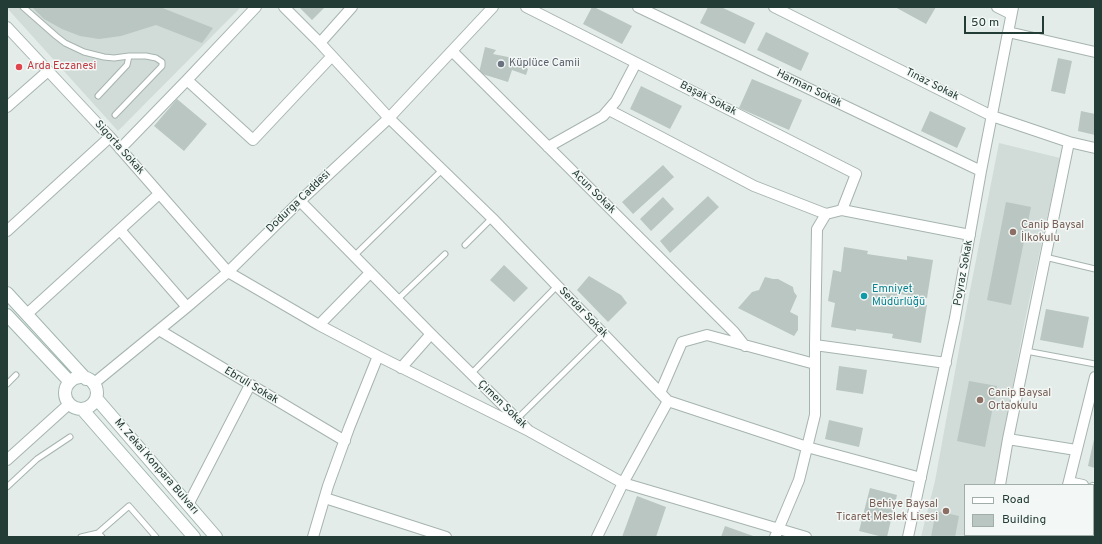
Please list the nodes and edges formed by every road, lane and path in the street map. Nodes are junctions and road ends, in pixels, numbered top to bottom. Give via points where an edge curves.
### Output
1 (23, 7) edge
2 (256, 7) edge
3 (284, 7) edge
4 (352, 7) edge
5 (493, 7) edge
6 (526, 7) edge
7 (638, 7) edge
8 (774, 7) edge
9 (997, 7) edge
10 (1012, 11) edge
11 (7, 27) edge
12 (1008, 32) junction
13 (320, 43) junction
14 (452, 51) junction
15 (1095, 52) edge
16 (129, 56) junction
17 (332, 56) junction
18 (636, 63) junction
19 (48, 71) junction
20 (187, 80) junction
21 (98, 96) dead end
22 (7, 107) edge
23 (609, 110) junction
24 (115, 115) dead end
25 (992, 116) junction
26 (389, 118) junction
27 (110, 138) junction
28 (1069, 142) junction
29 (548, 147) junction
30 (1095, 148) edge
31 (120, 149) junction
32 (442, 170) junction
33 (981, 171) junction
34 (159, 194) junction
35 (300, 201) junction
36 (842, 210) junction
37 (826, 214) junction
38 (492, 218) junction
39 (120, 230) junction
40 (7, 231) edge
41 (970, 235) junction
42 (465, 245) dead end
43 (445, 254) dead end
44 (354, 256) junction
45 (1046, 257) junction
46 (1095, 269) edge
47 (228, 272) junction
48 (370, 273) junction
49 (557, 286) junction
50 (7, 292) edge
51 (397, 300) junction
52 (187, 307) junction
53 (27, 314) junction
54 (7, 315) edge
55 (319, 325) junction
56 (159, 330) junction
57 (431, 334) junction
58 (603, 334) junction
59 (815, 345) junction
60 (745, 346) junction
61 (1026, 351) junction
62 (378, 356) junction
63 (946, 363) junction
64 (815, 364) junction
65 (1095, 364) edge
66 (401, 368) junction
67 (471, 374) junction
68 (16, 375) dead end
69 (1095, 377) edge
70 (89, 381) junction
71 (70, 382) junction
72 (7, 384) edge
73 (250, 385) junction
74 (660, 393) junction
75 (96, 398) junction
76 (668, 401) junction
77 (69, 404) junction
78 (82, 409) junction
79 (517, 419) junction
80 (529, 431) junction
81 (70, 437) dead end
82 (1008, 439) junction
83 (344, 441) junction
84 (807, 446) junction
85 (1076, 450) junction
86 (7, 460) edge
87 (921, 478) junction
88 (623, 483) junction
89 (1069, 483) edge
90 (1000, 484) edge
91 (7, 487) edge
92 (325, 498) junction
93 (188, 505) junction
94 (776, 533) edge
95 (100, 535) edge
96 (81, 537) edge
97 (156, 537) edge
98 (194, 537) edge
99 (216, 537) edge
100 (312, 537) edge
101 (446, 537) edge
102 (596, 537) edge
103 (806, 537) edge
104 (908, 537) edge

1 - 16 lane via 74,48 104,57
2 - 20 street
3 - 13 street, Serdar Sokak
4 - 13 street
5 - 14 street, Dodurga Caddesi
6 - 18 street, Başak Sokak
7 - 33 street, Harman Sokak
8 - 25 street, Tınaz Sokak
9 - 10 street
10 - 12 street, Poyraz Sokak
11 - 19 street, Sigorta Sokak
12 - 15 street
12 - 25 street, Poyraz Sokak
13 - 17 street, Serdar Sokak
14 - 26 street, Dodurga Caddesi
14 - 29 street, Acun Sokak
16 - 21 lane via 127,64
16 - 24 lane via 156,58 162,62 162,66
17 - 20 street via 253,140
17 - 26 street, Serdar Sokak
18 - 23 street
18 - 36 street, Başak Sokak via 856,174
19 - 22 street
19 - 27 street, Sigorta Sokak
20 - 31 street
23 - 29 street via 604,116
23 - 37 street via 754,186
25 - 28 street, Tınaz Sokak
25 - 33 street, Poyraz Sokak
26 - 32 street, Serdar Sokak
26 - 35 street, Dodurga Caddesi
27 - 31 street, Sigorta Sokak
27 - 40 street
28 - 30 street, Tınaz Sokak
28 - 45 street
29 - 60 street, Acun Sokak via 734,332
31 - 34 street, Sigorta Sokak
32 - 38 street, Serdar Sokak
32 - 44 lane
33 - 41 street, Poyraz Sokak
34 - 39 street
34 - 47 street, Sigorta Sokak
35 - 44 street, Çimen Sokak
35 - 47 street, Dodurga Caddesi
36 - 37 street
36 - 41 street
37 - 59 street via 817,229
38 - 42 lane
38 - 49 street, Serdar Sokak
39 - 52 street
39 - 53 street
41 - 63 street, Poyraz Sokak
43 - 51 lane
44 - 48 street, Çimen Sokak
45 - 46 lane
45 - 61 street
47 - 52 street, Dodurga Caddesi
47 - 55 street, Sigorta Sokak
48 - 51 street, Çimen Sokak
48 - 55 street
49 - 58 street, Serdar Sokak
49 - 67 lane
50 - 53 main road
51 - 57 street, Çimen Sokak
52 - 56 street, Dodurga Caddesi
53 - 70 main road
54 - 71 main road
55 - 62 street, Sigorta Sokak
56 - 70 street, Dodurga Caddesi
56 - 73 street, Ebruli Sokak
57 - 66 street
57 - 67 street, Çimen Sokak
58 - 74 street, Serdar Sokak
58 - 79 lane
59 - 63 street
59 - 64 street
60 - 64 street
60 - 74 street via 707,335 682,342
61 - 65 lane
61 - 82 street
62 - 66 street, Sigorta Sokak
62 - 83 street
63 - 87 street, Poyraz Sokak
64 - 84 street via 815,416
66 - 80 street, Sigorta Sokak
67 - 79 street, Çimen Sokak
68 - 72 lane
69 - 85 street
70 - 71 main road via 78,378
70 - 75 main road via 95,387
71 - 77 main road via 65,392
73 - 83 street, Ebruli Sokak
73 - 93 street
74 - 76 street, Serdar Sokak
75 - 78 main road via 94,403
75 - 93 main road, M. Zekai Konpara Bulvarı
76 - 84 street
76 - 88 street
77 - 78 main road
77 - 86 street
78 - 98 main road, M. Zekai Konpara Bulvarı
79 - 80 street, Çimen Sokak
80 - 88 street, Çimen Sokak
81 - 91 lane via 37,459
82 - 85 street
82 - 90 street
83 - 92 street
84 - 87 street
84 - 94 street via 799,480
85 - 89 street
87 - 104 street, Poyraz Sokak
88 - 94 street, Çimen Sokak
88 - 102 street
92 - 100 street
92 - 101 street
93 - 99 main road, M. Zekai Konpara Bulvarı
94 - 103 street, Çimen Sokak
95 - 96 lane
95 - 97 lane via 129,506

